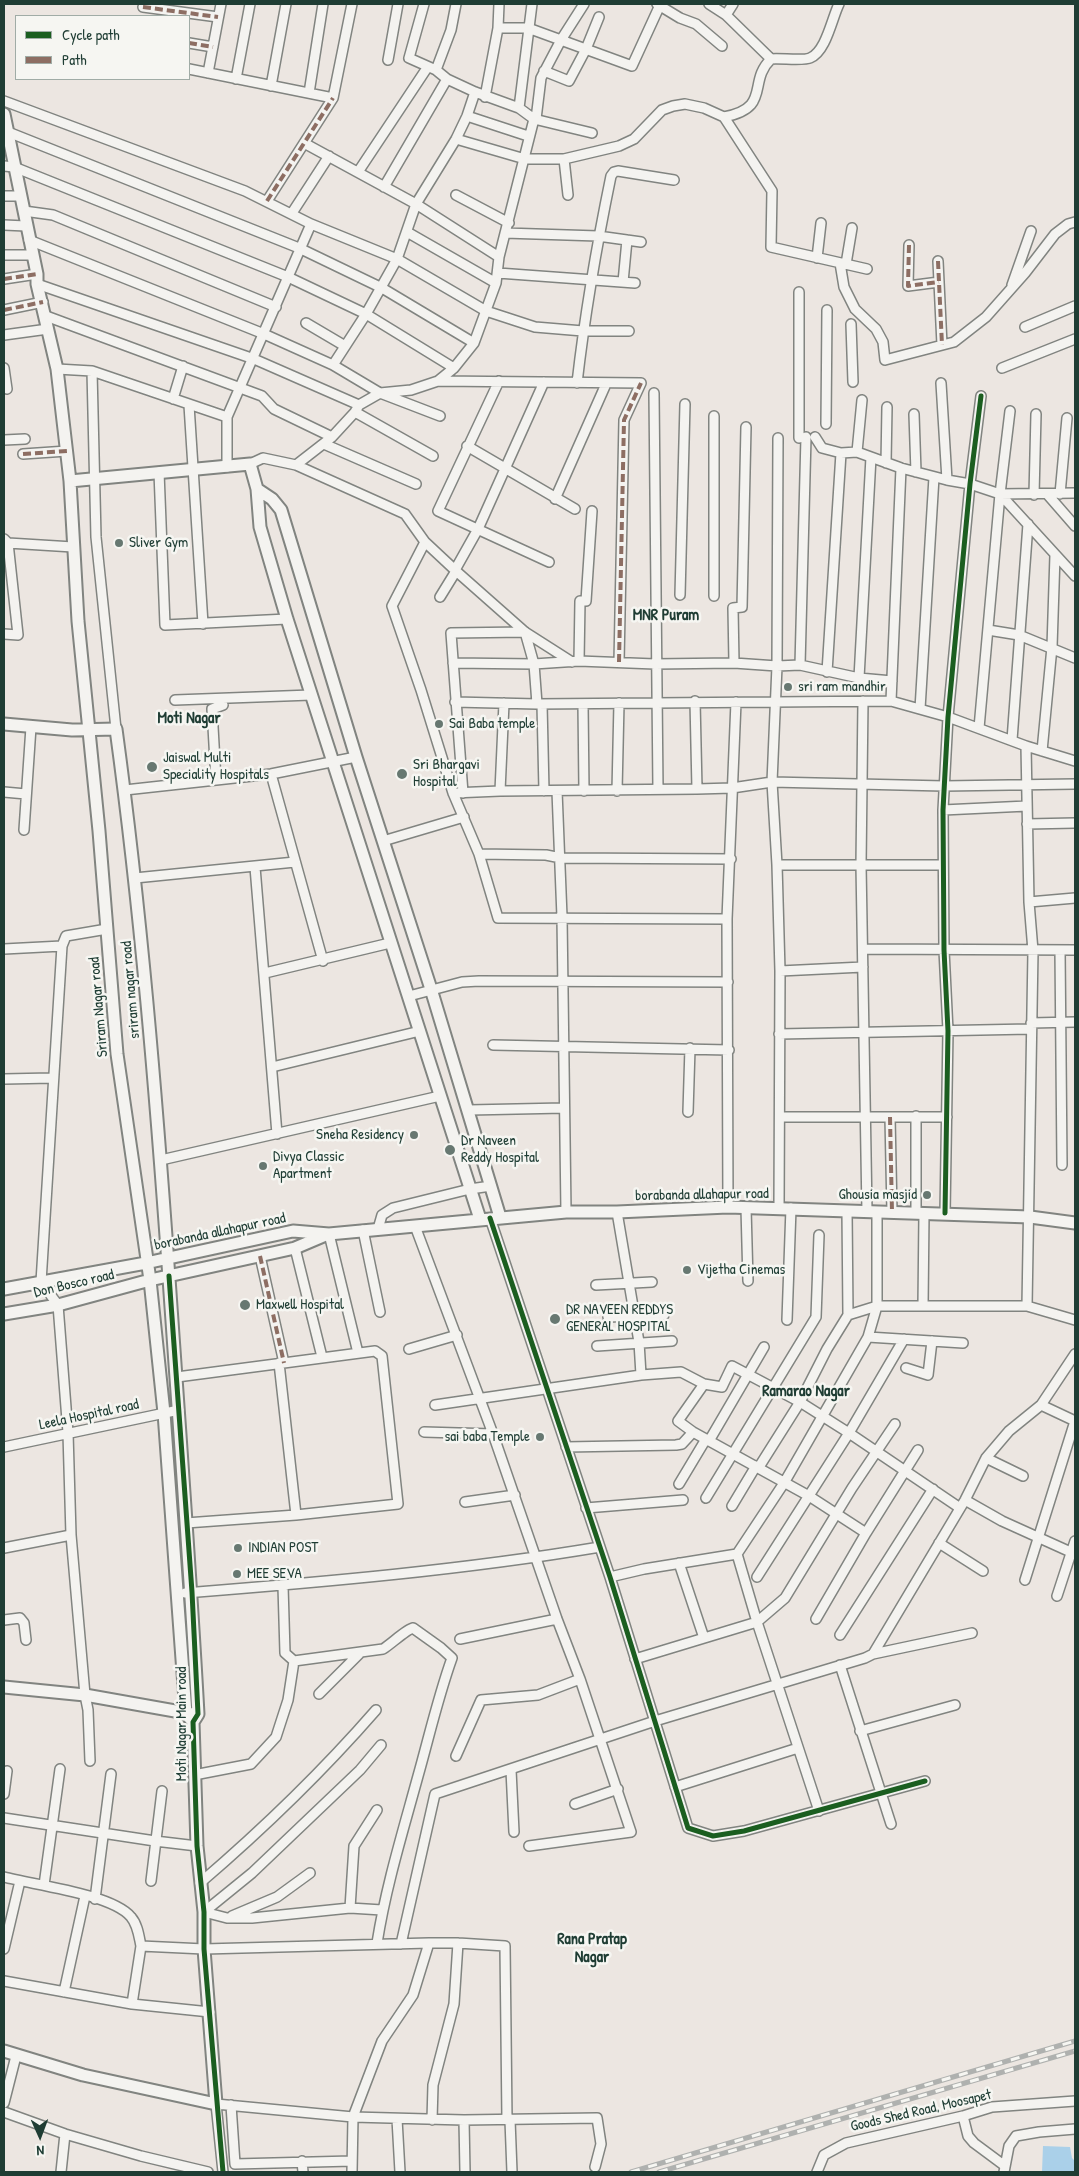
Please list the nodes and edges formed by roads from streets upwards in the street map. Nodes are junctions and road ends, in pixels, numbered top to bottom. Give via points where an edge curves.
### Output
1 (221, 4) edge
2 (250, 4) edge
3 (286, 4) edge
4 (323, 4) edge
5 (352, 4) edge
6 (398, 4) edge
7 (424, 4) edge
8 (456, 4) edge
9 (500, 4) edge
10 (532, 4) edge
11 (584, 4) edge
12 (659, 4) edge
13 (709, 4) edge
14 (733, 4) edge
15 (839, 4) edge
16 (142, 9) edge
17 (726, 15) junction
18 (218, 17) junction
19 (599, 17) dead end
20 (498, 28) junction
21 (528, 28) junction
22 (561, 40) junction
23 (190, 42) edge
24 (722, 46) dead end
25 (212, 47) junction
26 (586, 49) junction
27 (771, 59) junction
28 (388, 60) dead end
29 (190, 69) edge
30 (432, 69) junction
31 (544, 72) junction
32 (208, 73) junction
33 (236, 79) junction
34 (447, 79) junction
35 (271, 86) junction
36 (475, 92) junction
37 (309, 93) junction
38 (485, 97) junction
39 (333, 98) junction
40 (4, 101) edge
41 (519, 108) junction
42 (4, 114) edge
43 (467, 116) junction
44 (724, 118) junction
45 (535, 119) junction
46 (592, 133) dead end
47 (528, 136) junction
48 (7, 139) edge
49 (456, 139) junction
50 (304, 143) junction
51 (329, 156) junction
52 (564, 158) junction
53 (525, 159) junction
54 (9, 167) edge
55 (358, 172) junction
56 (674, 180) dead end
57 (384, 186) junction
58 (456, 195) dead end
59 (568, 195) dead end
60 (4, 196) edge
61 (21, 196) junction
62 (267, 201) junction
63 (416, 204) junction
64 (24, 210) junction
65 (292, 213) junction
66 (1075, 222) edge
67 (509, 223) junction
68 (821, 223) dead end
69 (311, 224) junction
70 (4, 225) edge
71 (26, 226) junction
72 (852, 228) dead end
73 (1031, 231) dead end
74 (407, 232) junction
75 (505, 233) junction
76 (598, 236) junction
77 (29, 240) junction
78 (627, 240) junction
79 (641, 242) dead end
80 (909, 246) dead end
81 (299, 248) junction
82 (4, 255) edge
83 (32, 255) junction
84 (499, 257) junction
85 (817, 258) junction
86 (397, 259) junction
87 (938, 260) dead end
88 (843, 264) junction
89 (867, 269) dead end
90 (498, 272) junction
91 (288, 276) junction
92 (4, 279) edge
93 (37, 279) junction
94 (592, 280) junction
95 (623, 282) junction
96 (939, 282) junction
97 (496, 283) junction
98 (634, 283) dead end
99 (382, 288) junction
100 (1010, 290) junction
101 (798, 292) dead end
102 (43, 302) junction
103 (1075, 306) edge
104 (276, 307) junction
105 (4, 310) edge
106 (828, 310) dead end
107 (486, 311) junction
108 (366, 314) junction
109 (46, 316) junction
110 (306, 323) dead end
111 (851, 324) dead end
112 (1025, 327) dead end
113 (48, 329) junction
114 (583, 331) junction
115 (629, 331) dead end
116 (264, 334) junction
117 (4, 335) edge
118 (1075, 339) edge
119 (474, 343) junction
120 (942, 345) junction
121 (345, 346) junction
122 (254, 359) junction
123 (333, 365) junction
124 (183, 366) junction
125 (4, 368) edge
126 (454, 368) junction
127 (1002, 368) dead end
128 (57, 369) junction
129 (92, 371) junction
130 (438, 381) junction
131 (499, 381) junction
132 (544, 382) junction
133 (853, 382) dead end
134 (578, 383) junction
135 (941, 383) dead end
136 (606, 384) junction
137 (241, 388) junction
138 (7, 389) dead end
139 (380, 393) junction
140 (654, 393) dead end
141 (981, 396) dead end
142 (173, 400) junction
143 (862, 400) dead end
144 (685, 404) dead end
145 (189, 405) junction
146 (887, 407) dead end
147 (357, 408) junction
148 (1010, 411) dead end
149 (914, 414) dead end
150 (1036, 414) dead end
151 (440, 416) dead end
152 (714, 416) dead end
153 (227, 417) junction
154 (1068, 418) dead end
155 (826, 424) dead end
156 (746, 427) dead end
157 (332, 437) junction
158 (806, 437) junction
159 (778, 438) dead end
160 (25, 439) dead end
161 (4, 440) edge
162 (324, 444) junction
163 (467, 446) junction
164 (67, 451) junction
165 (858, 452) junction
166 (841, 453) junction
167 (23, 454) dead end
168 (433, 456) dead end
169 (871, 457) junction
170 (886, 463) junction
171 (250, 464) junction
172 (296, 465) junction
173 (227, 467) junction
174 (504, 468) junction
175 (901, 468) junction
176 (193, 470) junction
177 (159, 472) junction
178 (916, 472) junction
179 (934, 477) junction
180 (94, 480) junction
181 (947, 480) junction
182 (70, 481) junction
183 (416, 484) dead end
184 (970, 484) junction
185 (257, 489) junction
186 (1075, 493) edge
187 (1000, 494) junction
188 (1034, 494) junction
189 (1060, 494) junction
190 (1048, 495) junction
191 (555, 499) junction
192 (575, 509) dead end
193 (592, 511) dead end
194 (1028, 524) junction
195 (1075, 526) edge
196 (478, 529) junction
197 (6, 541) edge
198 (425, 542) junction
199 (73, 547) junction
200 (1056, 555) junction
201 (549, 562) dead end
202 (455, 570) junction
203 (1075, 576) edge
204 (680, 595) dead end
205 (714, 596) dead end
206 (440, 597) dead end
207 (287, 619) junction
208 (203, 624) junction
209 (988, 630) junction
210 (525, 632) junction
211 (4, 634) edge
212 (1019, 635) junction
213 (1052, 647) junction
214 (1075, 658) edge
215 (576, 661) junction
216 (619, 662) junction
217 (453, 663) junction
218 (734, 663) junction
219 (534, 664) junction
220 (656, 664) junction
221 (800, 665) junction
222 (777, 666) junction
223 (827, 672) junction
224 (859, 678) junction
225 (892, 681) junction
226 (311, 695) junction
227 (175, 700) dead end
228 (695, 701) junction
229 (863, 701) junction
230 (891, 701) junction
231 (455, 702) junction
232 (657, 702) junction
233 (736, 702) junction
234 (504, 703) junction
235 (619, 703) junction
236 (776, 703) junction
237 (540, 704) junction
238 (583, 704) junction
239 (223, 705) dead end
240 (920, 709) junction
241 (948, 717) junction
242 (4, 724) edge
243 (31, 727) junction
244 (979, 728) junction
245 (116, 729) junction
246 (89, 730) junction
247 (1012, 740) junction
248 (1026, 746) junction
249 (1042, 751) junction
250 (356, 757) junction
251 (1075, 761) edge
252 (333, 763) junction
253 (271, 774) junction
254 (216, 780) junction
255 (772, 782) junction
256 (862, 784) junction
257 (1075, 784) edge
258 (944, 786) junction
259 (1027, 786) junction
260 (732, 788) junction
261 (658, 789) junction
262 (697, 789) junction
263 (124, 790) junction
264 (500, 791) junction
265 (544, 791) junction
266 (557, 791) junction
267 (584, 791) junction
268 (617, 791) junction
269 (4, 792) edge
270 (463, 793) junction
271 (26, 794) junction
272 (453, 794) junction
273 (1027, 806) junction
274 (943, 810) junction
275 (464, 817) junction
276 (1075, 823) edge
277 (1027, 824) junction
278 (24, 830) dead end
279 (383, 841) junction
280 (479, 854) junction
281 (561, 858) junction
282 (731, 859) junction
283 (295, 862) junction
284 (777, 865) junction
285 (861, 865) junction
286 (943, 865) junction
287 (255, 867) junction
288 (136, 878) junction
289 (1075, 898) edge
290 (1029, 902) junction
291 (562, 917) junction
292 (727, 919) junction
293 (107, 929) junction
294 (390, 942) junction
295 (62, 946) junction
296 (4, 949) edge
297 (863, 949) junction
298 (944, 950) junction
299 (1033, 950) junction
300 (1060, 950) junction
301 (1075, 950) edge
302 (323, 960) junction
303 (863, 967) junction
304 (780, 971) junction
305 (265, 973) junction
306 (562, 982) junction
307 (728, 982) junction
308 (431, 989) junction
309 (409, 996) junction
310 (1062, 1022) junction
311 (1075, 1022) edge
312 (1031, 1026) junction
313 (948, 1031) junction
314 (420, 1032) junction
315 (865, 1033) junction
316 (779, 1034) junction
317 (493, 1045) dead end
318 (564, 1045) junction
319 (690, 1048) junction
320 (728, 1050) junction
321 (272, 1067) junction
322 (52, 1078) junction
323 (4, 1079) edge
324 (440, 1096) junction
325 (564, 1108) junction
326 (469, 1110) junction
327 (688, 1112) dead end
328 (916, 1116) junction
329 (780, 1117) junction
330 (947, 1117) junction
331 (866, 1118) junction
332 (890, 1118) junction
333 (277, 1134) junction
334 (161, 1160) junction
335 (1062, 1165) dead end
336 (491, 1186) junction
337 (470, 1189) junction
338 (728, 1207) junction
339 (746, 1208) junction
340 (785, 1208) junction
341 (847, 1211) junction
342 (566, 1212) junction
343 (617, 1212) junction
344 (872, 1212) junction
345 (892, 1212) junction
346 (920, 1213) junction
347 (945, 1213) junction
348 (1030, 1217) junction
349 (490, 1218) junction
350 (1075, 1223) edge
351 (414, 1226) junction
352 (378, 1229) junction
353 (363, 1230) junction
354 (329, 1234) junction
355 (819, 1235) dead end
356 (295, 1248) junction
357 (260, 1256) junction
358 (168, 1258) junction
359 (146, 1263) junction
360 (169, 1276) junction
361 (150, 1280) junction
362 (41, 1282) junction
363 (652, 1282) dead end
364 (748, 1282) dead end
365 (629, 1284) junction
366 (596, 1285) dead end
367 (4, 1289) edge
368 (58, 1305) junction
369 (877, 1306) junction
370 (923, 1306) junction
371 (1027, 1306) junction
372 (380, 1312) dead end
373 (4, 1314) edge
374 (664, 1315) dead end
375 (848, 1315) junction
376 (634, 1316) junction
377 (608, 1317) dead end
378 (787, 1320) dead end
379 (1075, 1320) edge
380 (457, 1335) junction
381 (868, 1337) junction
382 (904, 1339) junction
383 (672, 1341) dead end
384 (932, 1341) junction
385 (639, 1342) junction
386 (963, 1343) dead end
387 (597, 1346) dead end
388 (764, 1347) dead end
389 (409, 1349) dead end
390 (358, 1353) junction
391 (322, 1357) junction
392 (1074, 1358) edge
393 (282, 1363) junction
394 (906, 1368) dead end
395 (641, 1375) junction
396 (747, 1375) junction
397 (177, 1377) junction
398 (704, 1384) junction
399 (548, 1387) junction
400 (773, 1388) junction
401 (480, 1397) junction
402 (800, 1402) junction
403 (436, 1405) dead end
404 (1041, 1405) junction
405 (179, 1410) junction
406 (164, 1413) junction
407 (823, 1417) junction
408 (1075, 1421) edge
409 (895, 1424) dead end
410 (424, 1432) dead end
411 (693, 1432) junction
412 (849, 1432) junction
413 (68, 1433) junction
414 (493, 1434) junction
415 (707, 1440) junction
416 (4, 1447) edge
417 (566, 1447) junction
418 (918, 1450) dead end
419 (877, 1452) junction
420 (734, 1455) junction
421 (986, 1458) junction
422 (757, 1467) junction
423 (905, 1470) junction
424 (1023, 1476) dead end
425 (784, 1483) junction
426 (679, 1484) dead end
427 (933, 1489) junction
428 (515, 1495) junction
429 (809, 1496) junction
430 (706, 1498) dead end
431 (683, 1500) dead end
432 (465, 1502) dead end
433 (962, 1504) junction
434 (732, 1506) dead end
435 (586, 1508) junction
436 (838, 1514) junction
437 (296, 1516) junction
438 (186, 1524) junction
439 (866, 1533) junction
440 (72, 1535) junction
441 (1039, 1538) junction
442 (1075, 1540) edge
443 (939, 1543) junction
444 (600, 1547) junction
445 (4, 1548) edge
446 (737, 1554) junction
447 (1073, 1554) edge
448 (537, 1558) junction
449 (679, 1563) junction
450 (983, 1571) dead end
451 (610, 1577) junction
452 (757, 1577) dead end
453 (1025, 1580) dead end
454 (283, 1586) junction
455 (192, 1592) junction
456 (177, 1593) junction
457 (1057, 1596) dead end
458 (816, 1619) dead end
459 (4, 1620) edge
460 (557, 1620) junction
461 (757, 1622) junction
462 (972, 1633) dead end
463 (840, 1635) dead end
464 (704, 1638) junction
465 (460, 1639) dead end
466 (26, 1640) dead end
467 (361, 1652) junction
468 (873, 1654) junction
469 (635, 1659) junction
470 (294, 1660) junction
471 (840, 1665) junction
472 (580, 1679) junction
473 (778, 1684) junction
474 (4, 1687) edge
475 (319, 1694) dead end
476 (85, 1695) junction
477 (955, 1705) dead end
478 (376, 1710) dead end
479 (192, 1716) junction
480 (655, 1721) junction
481 (860, 1731) junction
482 (600, 1740) junction
483 (381, 1745) dead end
484 (798, 1748) junction
485 (456, 1756) dead end
486 (90, 1761) dead end
487 (60, 1768) dead end
488 (511, 1770) junction
489 (7, 1771) dead end
490 (111, 1774) dead end
491 (194, 1775) junction
492 (924, 1780) dead end
493 (675, 1788) junction
494 (618, 1789) junction
495 (162, 1791) dead end
496 (881, 1792) junction
497 (4, 1794) edge
498 (575, 1804) dead end
499 (378, 1810) dead end
500 (819, 1811) junction
501 (4, 1818) edge
502 (891, 1824) dead end
503 (52, 1825) junction
504 (514, 1832) dead end
505 (104, 1833) junction
506 (155, 1841) junction
507 (197, 1846) junction
508 (529, 1846) dead end
509 (310, 1874) dead end
510 (4, 1877) edge
511 (20, 1881) junction
512 (151, 1881) dead end
513 (200, 1883) junction
514 (44, 1885) junction
515 (85, 1896) junction
516 (95, 1899) junction
517 (350, 1908) junction
518 (382, 1910) junction
519 (204, 1912) junction
520 (228, 1918) junction
521 (458, 1942) junction
522 (377, 1943) junction
523 (429, 1943) junction
524 (401, 1944) junction
525 (142, 1946) junction
526 (204, 1948) junction
527 (4, 1949) edge
528 (4, 1982) edge
529 (64, 1992) junction
530 (132, 2004) junction
531 (210, 2012) junction
532 (4, 2052) edge
533 (16, 2056) junction
534 (1075, 2101) edge
535 (4, 2103) edge
536 (216, 2104) junction
537 (231, 2105) junction
538 (4, 2112) edge
539 (963, 2116) junction
540 (353, 2117) junction
541 (397, 2119) junction
542 (432, 2120) junction
543 (464, 2120) junction
544 (509, 2120) junction
545 (1075, 2129) edge
546 (65, 2134) junction
547 (302, 2161) junction
548 (352, 2161) junction
549 (595, 2167) dead end
550 (1005, 2169) edge
551 (61, 2172) edge
552 (208, 2172) edge
553 (223, 2172) edge
554 (303, 2172) edge
555 (352, 2172) edge
556 (400, 2172) edge
557 (465, 2172) edge
558 (512, 2172) edge
559 (817, 2172) edge

1 - 18 street
2 - 33 street
3 - 35 street
4 - 37 street
5 - 39 street
6 - 28 street
7 - 30 street via 410,58
8 - 30 street via 451,30
9 - 20 street
10 - 21 street
11 - 22 street
12 - 24 street via 696,24
12 - 26 street via 632,66
13 - 17 street
14 - 17 street
15 - 27 street via 818,53 809,59
16 - 18 street
17 - 27 street
18 - 25 street
19 - 26 street
20 - 21 street
20 - 38 street
21 - 22 street
21 - 41 street
22 - 26 street
22 - 31 street
23 - 25 street
25 - 32 street
26 - 31 street via 569,81
27 - 44 street via 761,72 755,102
29 - 32 street
30 - 34 street
30 - 55 street
31 - 45 street
32 - 33 street
33 - 35 street
34 - 36 street
34 - 57 street
35 - 37 street
36 - 38 street
36 - 43 street
37 - 39 street
38 - 41 street
39 - 50 street
40 - 62 street
41 - 45 street
42 - 48 street, Sriram Nagar road
43 - 47 street
43 - 49 street
44 - 52 street via 704,108 685,104 673,106 662,110 634,139 619,146
44 - 85 street via 772,191 771,247
45 - 46 street
45 - 47 street
47 - 53 street
48 - 54 street, Sriram Nagar road
48 - 81 street
49 - 53 street
49 - 63 street
50 - 51 street
50 - 62 street
51 - 55 street
51 - 65 street
52 - 53 street
52 - 59 street
53 - 67 street
54 - 61 street, Sriram Nagar road
54 - 91 street
55 - 57 street
56 - 76 street via 614,172
57 - 63 street
58 - 67 street
60 - 61 street
61 - 64 street, Sriram Nagar road
62 - 65 street
63 - 74 street
63 - 84 street
64 - 71 street, Sriram Nagar road
64 - 104 street via 53,215
65 - 69 street
66 - 100 street via 1055,234
67 - 75 street
68 - 85 street
69 - 81 street
69 - 86 street
70 - 71 street
71 - 77 street, Sriram Nagar road
72 - 88 street
73 - 100 street
74 - 86 street
74 - 97 street
75 - 76 street
75 - 84 street
76 - 78 street
76 - 94 street
77 - 83 street, Sriram Nagar road
77 - 116 street
78 - 79 street
78 - 95 street
80 - 96 street via 908,286
81 - 91 street
81 - 99 street
82 - 83 street
83 - 93 street, Sriram Nagar road
84 - 90 street
85 - 88 street
86 - 99 street
86 - 107 street
87 - 96 street
88 - 89 street
88 - 120 street via 844,287 855,310 876,329 882,342 884,360
90 - 94 street
90 - 97 street
91 - 104 street
91 - 108 street
92 - 93 street
93 - 102 street, Sriram Nagar road
93 - 122 street
94 - 95 street
94 - 114 street
95 - 98 street
96 - 120 street
97 - 107 street
99 - 108 street
99 - 119 street
100 - 120 street via 986,318 954,342
101 - 158 street
102 - 105 street
102 - 109 street, Sriram Nagar road
103 - 112 street
104 - 116 street
106 - 155 street
107 - 114 street via 535,327
107 - 119 street
108 - 121 street
108 - 126 street
109 - 113 street, Sriram Nagar road
109 - 124 street
110 - 121 street
111 - 133 street
113 - 117 street
113 - 128 street, Sriram Nagar road
114 - 115 street
114 - 134 street
116 - 122 street
116 - 123 street
118 - 127 street
119 - 126 street
121 - 123 street
122 - 137 street
122 - 147 street
123 - 139 street
124 - 137 street
124 - 142 street
125 - 138 street
126 - 130 street
128 - 129 street
128 - 164 street, Sriram Nagar road
129 - 142 street
129 - 180 street
130 - 131 street
130 - 139 street via 411,390
131 - 132 street
131 - 163 street
132 - 134 street
132 - 174 street
134 - 136 street
135 - 181 street
136 - 191 street
136 - 216 street via 641,383 624,420
137 - 153 street
137 - 157 street via 262,396 274,409
139 - 147 street
139 - 151 street
140 - 220 street
141 - 184 street
142 - 145 street
143 - 165 street
144 - 204 street
145 - 153 street
145 - 176 street
146 - 170 street
147 - 157 street
147 - 168 street
148 - 187 street
149 - 178 street
150 - 188 street
152 - 205 street
153 - 173 street
154 - 189 street
156 - 218 street via 742,607 733,608
157 - 162 street
158 - 166 street via 822,448
158 - 221 street
159 - 222 street
160 - 161 street
162 - 172 street
162 - 183 street
163 - 174 street
163 - 196 street via 438,511
164 - 167 street
164 - 182 street, Sriram Nagar road
165 - 166 street
165 - 169 street
166 - 223 street
169 - 170 street
169 - 224 street
170 - 175 street
171 - 172 street via 263,458
171 - 173 street
171 - 185 street
172 - 198 street via 405,514
173 - 176 street
174 - 191 street
174 - 196 street
175 - 178 street
175 - 225 street
176 - 177 street
176 - 208 street
177 - 180 street
177 - 208 street via 165,625
178 - 179 street
179 - 181 street
179 - 240 street
180 - 182 street
180 - 245 street via 96,537
181 - 184 street
182 - 199 street, Sriram Nagar road
184 - 187 street
184 - 241 street
185 - 207 street via 260,528
185 - 250 street via 281,510
186 - 189 street
187 - 188 street
187 - 194 street
187 - 209 street
188 - 190 street
189 - 190 street
190 - 195 street
191 - 192 street
193 - 215 street via 586,601 580,601
194 - 200 street
194 - 212 street
196 - 201 street
196 - 202 street
197 - 199 street
197 - 211 street via 18,635
198 - 202 street
198 - 272 street via 392,606
199 - 246 street, Sriram Nagar road
200 - 203 street
200 - 213 street
202 - 206 street
202 - 210 street
207 - 208 street
207 - 226 street
209 - 212 street
209 - 244 street
210 - 215 street
210 - 217 street via 450,633
210 - 219 street
212 - 213 street
212 - 247 street
213 - 214 street
213 - 249 street
215 - 216 street
215 - 219 street
216 - 220 street
217 - 219 street
217 - 231 street
218 - 220 street
218 - 222 street
219 - 237 street
220 - 232 street
221 - 222 street
221 - 223 street
222 - 236 street
223 - 224 street
224 - 225 street
225 - 230 street
226 - 227 street
226 - 252 street
228 - 232 street
228 - 233 street
228 - 262 street
229 - 230 street
229 - 236 street
229 - 256 street
230 - 240 street
231 - 234 street
231 - 270 street
232 - 235 street
232 - 261 street
233 - 236 street
233 - 260 street
234 - 237 street
234 - 264 street
235 - 238 street
235 - 268 street
236 - 255 street
237 - 238 street
237 - 265 street
238 - 267 street
239 - 254 street via 212,709
240 - 241 street
241 - 244 street
241 - 258 street
242 - 243 street
243 - 246 street
243 - 271 street
244 - 247 street
245 - 246 street
245 - 263 street, sriram nagar road
246 - 293 street, Sriram Nagar road
247 - 248 street
248 - 249 street
248 - 259 street
249 - 251 street
250 - 252 street
250 - 279 street
252 - 253 street
252 - 294 street
253 - 254 street
253 - 283 street
254 - 263 street
255 - 256 street
255 - 260 street
255 - 284 street
256 - 258 street
256 - 285 street
257 - 259 street
258 - 259 street
258 - 274 street
259 - 273 street
260 - 262 street
260 - 282 street
261 - 262 street
261 - 268 street
263 - 288 street, sriram nagar road
264 - 265 street
264 - 270 street
265 - 266 street
266 - 267 street
266 - 281 street
267 - 268 street
269 - 271 street
270 - 272 street
271 - 278 street
272 - 275 street
273 - 274 street
273 - 277 street
274 - 286 street
275 - 279 street
275 - 280 street
276 - 277 street
277 - 290 street
279 - 308 street
280 - 281 street
280 - 291 street via 498,918
281 - 282 street
281 - 291 street
282 - 292 street
283 - 287 street
283 - 302 street
284 - 285 street
284 - 304 street
285 - 286 street
285 - 297 street
286 - 298 street
287 - 288 street
287 - 305 street
288 - 334 street, sriram nagar road
289 - 290 street
290 - 299 street
291 - 292 street
291 - 306 street
292 - 307 street
293 - 295 street via 66,936
293 - 359 street, Sriram Nagar road via 117,1054
294 - 302 street
294 - 309 street
295 - 296 street
295 - 322 street
297 - 298 street
297 - 303 street
298 - 299 street
298 - 313 street
299 - 300 street
299 - 312 street
300 - 301 street
300 - 310 street
302 - 305 street
303 - 304 street
303 - 315 street
304 - 316 street
305 - 321 street
306 - 307 street
306 - 308 street via 479,981
306 - 318 street
307 - 320 street
308 - 309 street
308 - 326 street
309 - 314 street
310 - 311 street
310 - 312 street
310 - 335 street
312 - 313 street
312 - 348 street
313 - 315 street
313 - 330 street
314 - 321 street
314 - 324 street
315 - 316 street
315 - 331 street
316 - 329 street
317 - 318 street
318 - 319 street
318 - 325 street
319 - 320 street
319 - 327 street
320 - 338 street
321 - 333 street
322 - 323 street
322 - 362 street
324 - 333 street
324 - 337 street
325 - 326 street
325 - 342 street
326 - 336 street
328 - 330 street
328 - 332 street
328 - 346 street
329 - 331 street
329 - 340 street
330 - 347 street
331 - 332 street
331 - 344 street
332 - 345 street
333 - 334 street
334 - 358 street, sriram nagar road
336 - 337 street
336 - 349 street
337 - 349 street
337 - 352 street via 393,1208 382,1215
338 - 339 street, borabanda allahapur road
338 - 343 street, borabanda allahapur road
339 - 340 street, borabanda allahapur road
339 - 364 street
340 - 341 street, borabanda allahapur road
340 - 378 street
341 - 344 street, borabanda allahapur road
341 - 375 street
342 - 343 street, borabanda allahapur road
342 - 349 street, borabanda allahapur road
343 - 365 street
344 - 345 street, borabanda allahapur road
344 - 369 street
345 - 346 street, borabanda allahapur road
346 - 347 street, borabanda allahapur road
346 - 370 street
347 - 348 street, borabanda allahapur road
348 - 350 street, borabanda allahapur road
348 - 371 street
349 - 351 street, borabanda allahapur road
349 - 399 street
351 - 352 street, borabanda allahapur road
351 - 380 street
352 - 353 street, borabanda allahapur road
353 - 354 street, borabanda allahapur road
353 - 372 street
354 - 356 street, borabanda allahapur road
354 - 358 street, borabanda allahapur road via 293,1231
354 - 390 street
355 - 400 street via 816,1317
356 - 357 street, borabanda allahapur road
356 - 391 street
357 - 360 street, borabanda allahapur road
357 - 393 street
358 - 359 street, borabanda allahapur road
358 - 360 street, sriram nagar road
359 - 361 street, Sriram Nagar road
359 - 362 street, Don Bosco road
360 - 361 street, borabanda allahapur road
360 - 397 street, Moti Nagar Main road
361 - 368 street, Don Bosco road
361 - 406 street, Moti Nagar Main road
362 - 367 street, Don Bosco road
362 - 368 street
363 - 365 street
365 - 366 street
365 - 376 street
368 - 373 street, Don Bosco road
368 - 413 street
369 - 370 street
369 - 375 street
369 - 381 street
370 - 371 street
371 - 379 street
374 - 376 street
375 - 402 street
376 - 377 street
376 - 385 street
380 - 389 street
380 - 401 street
381 - 382 street
381 - 407 street
382 - 384 street
382 - 412 street
383 - 385 street
384 - 386 street
384 - 394 street via 928,1375
385 - 387 street
385 - 395 street
388 - 396 street
390 - 391 street
390 - 437 street via 376,1351 382,1356 398,1504
391 - 393 street
392 - 404 street
393 - 397 street
393 - 437 street
395 - 398 street via 681,1372
395 - 399 street
396 - 398 street via 732,1366 722,1387
396 - 400 street
396 - 415 street
397 - 405 street, Moti Nagar Main road
398 - 411 street via 678,1421
399 - 401 street
399 - 417 street
400 - 402 street
400 - 420 street
401 - 403 street
401 - 414 street
402 - 407 street
402 - 422 street
404 - 408 street
404 - 421 street via 1009,1431
405 - 406 street, Leela Hospital road
405 - 438 street, Moti Nagar Main road
406 - 413 street, Leela Hospital road
406 - 456 street, Moti Nagar Main road
407 - 412 street
407 - 425 street
408 - 441 street
409 - 419 street
410 - 414 street
411 - 415 street
411 - 417 street via 682,1444 676,1445
412 - 419 street
412 - 429 street
413 - 416 street, Leela Hospital road
413 - 440 street
414 - 428 street
415 - 420 street
415 - 426 street
417 - 435 street
418 - 423 street
419 - 423 street
419 - 436 street
420 - 422 street
420 - 430 street
421 - 424 street
421 - 433 street
422 - 425 street
422 - 434 street
423 - 427 street
423 - 439 street
425 - 429 street
425 - 446 street
427 - 433 street
427 - 463 street
428 - 432 street
428 - 448 street
429 - 436 street
429 - 452 street
431 - 435 street
433 - 441 street
433 - 443 street
435 - 444 street
436 - 439 street
436 - 461 street via 785,1598
437 - 438 street
438 - 455 street, Moti Nagar Main road
439 - 458 street
440 - 445 street
440 - 476 street
441 - 447 street
441 - 453 street
442 - 447 street
443 - 450 street
443 - 468 street
444 - 448 street
444 - 451 street
446 - 449 street
446 - 461 street
447 - 457 street
448 - 454 street
448 - 460 street
449 - 451 street
449 - 464 street
451 - 469 street
454 - 455 street
454 - 470 street via 285,1653
455 - 456 street
455 - 479 street, Moti Nagar Main road
456 - 479 street, Moti Nagar Main road
459 - 466 street via 20,1618 24,1623
460 - 465 street
460 - 472 street
461 - 464 street
461 - 473 street
462 - 468 street
464 - 469 street
467 - 470 street
467 - 475 street
467 - 518 street via 383,1649 413,1628 452,1658
468 - 471 street
469 - 480 street
470 - 491 street via 288,1700 276,1737 251,1764
471 - 473 street
471 - 481 street
472 - 482 street
472 - 485 street via 538,1695 481,1700
473 - 480 street
473 - 484 street
474 - 476 street
476 - 479 street
476 - 486 street
477 - 481 street
478 - 513 street via 299,1793
479 - 491 street, Moti Nagar Main road
480 - 482 street
480 - 493 street
481 - 496 street
482 - 488 street
482 - 494 street
483 - 519 street via 360,1770 252,1873
484 - 493 street
484 - 500 street
487 - 503 street
488 - 504 street
488 - 524 street via 436,1794
489 - 497 street
490 - 505 street
491 - 507 street, Moti Nagar Main road
492 - 496 street
493 - 500 street via 688,1828 713,1836
494 - 498 street
494 - 508 street via 631,1832
495 - 506 street
496 - 500 street
496 - 502 street
499 - 517 street via 354,1846
501 - 503 street
503 - 505 street
503 - 514 street
505 - 506 street
505 - 516 street
506 - 507 street
506 - 512 street
507 - 513 street, Moti Nagar Main road
509 - 520 street via 277,1897
510 - 511 street
511 - 514 street
511 - 527 street
513 - 519 street, Moti Nagar Main road
514 - 515 street
515 - 516 street
515 - 529 street
516 - 525 street via 114,1905 131,1917
517 - 518 street
517 - 520 street
518 - 522 street
519 - 520 street
519 - 526 street, Moti Nagar Main road
521 - 523 street
521 - 542 street via 454,2004 433,2085
521 - 544 street via 505,1946
522 - 524 street
522 - 526 street
523 - 524 street
523 - 540 street via 412,1995 382,2041
525 - 526 street
525 - 530 street
526 - 531 street, Moti Nagar Main road
528 - 529 street
529 - 530 street
530 - 531 street
531 - 536 street, Moti Nagar Main road
532 - 533 street
533 - 535 street
533 - 536 street via 83,2075
534 - 539 street, Goods Shed Road, Moosapet via 992,2107
536 - 537 street
536 - 553 street, Moti Nagar Main road
537 - 540 street
537 - 547 street via 235,2164
538 - 546 street
539 - 550 street via 968,2136
539 - 559 street, Goods Shed Road, Moosapet via 846,2143 824,2154
540 - 541 street
540 - 548 street
541 - 542 street
541 - 556 street
542 - 543 street
543 - 544 street
543 - 557 street
544 - 549 street via 596,2118 601,2144
544 - 558 street
545 - 550 street via 1016,2136 1008,2146
546 - 551 street
546 - 552 street
547 - 548 street
547 - 554 street
548 - 555 street

